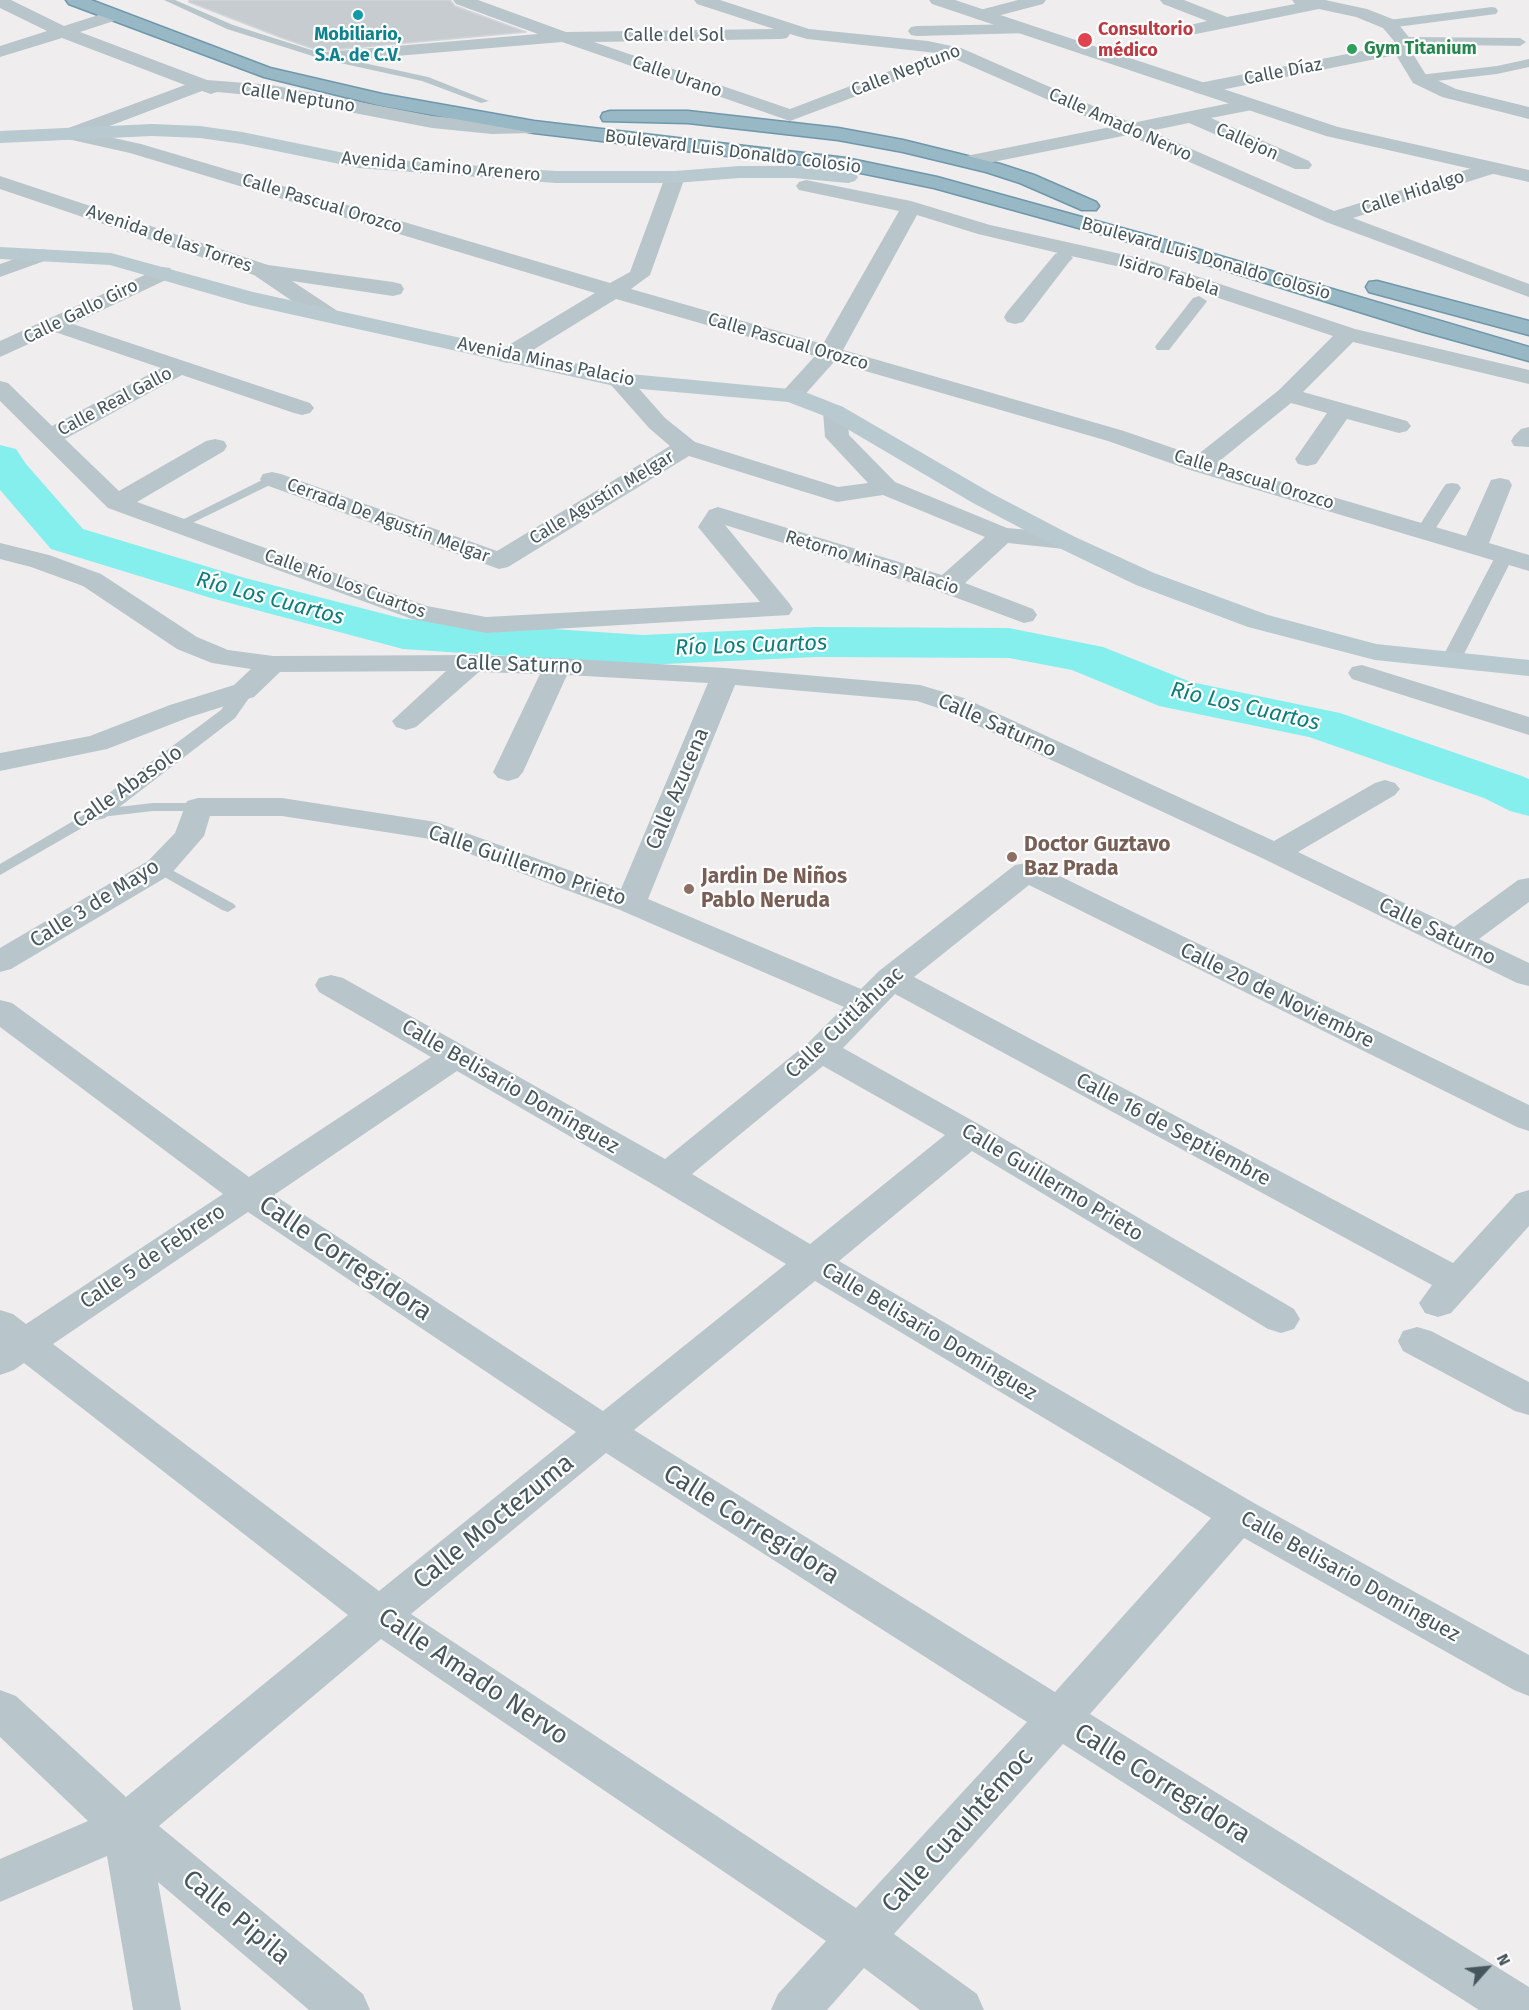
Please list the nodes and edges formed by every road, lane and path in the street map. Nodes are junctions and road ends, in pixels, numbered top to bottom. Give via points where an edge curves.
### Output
1 (75, 0) edge
2 (462, 0) edge
3 (703, 0) edge
4 (938, 0) edge
5 (1037, 0) edge
6 (1169, 0) edge
7 (1480, 0) edge
8 (0, 1) edge
9 (1318, 1) edge
10 (161, 4) edge
11 (982, 15) junction
12 (111, 16) junction
13 (1499, 18) junction
14 (1226, 23) junction
15 (1389, 24) junction
16 (1023, 29) junction
17 (1196, 29) dead end
18 (61, 31) junction
19 (807, 33) junction
20 (561, 37) junction
21 (1520, 42) junction
22 (1402, 45) junction
23 (0, 52) edge
24 (955, 52) junction
25 (1529, 54) edge
26 (676, 56) dead end
27 (325, 57) junction
28 (622, 58) junction
29 (1529, 63) edge
30 (1419, 79) junction
31 (201, 85) junction
32 (1202, 88) junction
33 (484, 101) junction
34 (1250, 105) junction
35 (530, 107) dead end
36 (553, 110) dead end
37 (1529, 113) edge
38 (790, 115) joint
39 (610, 117) junction
40 (1192, 117) junction
41 (534, 128) junction
42 (1129, 129) junction
43 (70, 134) junction
44 (0, 137) edge
45 (680, 144) junction
46 (710, 154) junction
47 (968, 162) junction
48 (1302, 165) dead end
49 (1492, 168) junction
50 (739, 172) junction
51 (1529, 176) edge
52 (675, 177) junction
53 (848, 177) junction
54 (0, 182) edge
55 (806, 186) dead end
56 (911, 207) junction
57 (1082, 213) junction
58 (1333, 218) junction
59 (985, 230) junction
60 (1236, 247) dead end
61 (0, 253) edge
62 (43, 255) junction
63 (1062, 258) junction
64 (262, 270) junction
65 (0, 271) edge
66 (162, 273) junction
67 (1360, 282) dead end
68 (393, 289) dead end
69 (614, 291) junction
70 (1525, 298) edge
71 (1199, 301) junction
72 (328, 315) junction
73 (1015, 317) dead end
74 (56, 325) junction
75 (1529, 331) edge
76 (1347, 334) junction
77 (1163, 347) dead end
78 (0, 350) edge
79 (1529, 351) edge
80 (829, 354) junction
81 (507, 356) junction
82 (180, 367) junction
83 (1529, 377) edge
84 (619, 380) junction
85 (0, 388) edge
86 (792, 395) junction
87 (1287, 396) junction
88 (302, 408) dead end
89 (1341, 410) junction
90 (836, 412) junction
91 (1133, 417) dead end
92 (1399, 426) dead end
93 (1116, 435) junction
94 (50, 437) junction
95 (215, 446) dead end
96 (686, 447) junction
97 (1307, 459) dead end
98 (1199, 465) junction
99 (272, 479) joint
100 (1500, 485) dead end
101 (886, 487) junction
102 (1452, 488) dead end
103 (117, 503) junction
104 (180, 524) junction
105 (1425, 531) junction
106 (1002, 535) junction
107 (1064, 541) junction
108 (1475, 546) junction
109 (0, 551) edge
110 (1504, 557) junction
111 (499, 561) joint
112 (1529, 563) edge
113 (947, 585) junction
114 (780, 609) joint
115 (1024, 615) dead end
116 (1452, 658) junction
117 (472, 663) junction
118 (273, 664) junction
119 (557, 666) junction
120 (1529, 668) edge
121 (1362, 673) dead end
122 (725, 676) junction
123 (244, 691) junction
124 (406, 721) dead end
125 (1529, 726) edge
126 (0, 736) edge
127 (31, 754) junction
128 (0, 762) edge
129 (508, 772) dead end
130 (1385, 789) dead end
131 (198, 807) junction
132 (97, 813) junction
133 (1275, 854) junction
134 (159, 868) junction
135 (0, 870) edge
136 (1026, 873) joint
137 (1529, 887) edge
138 (631, 903) junction
139 (228, 907) dead end
140 (1456, 941) junction
141 (2, 958) edge
142 (1529, 976) edge
143 (891, 978) junction
144 (331, 985) dead end
145 (866, 1004) junction
146 (0, 1011) edge
147 (821, 1050) junction
148 (456, 1056) junction
149 (1529, 1119) edge
150 (970, 1134) junction
151 (667, 1176) junction
152 (248, 1194) junction
153 (1529, 1203) edge
154 (812, 1263) junction
155 (1281, 1319) dead end
156 (1417, 1341) dead end
157 (8, 1343) edge
158 (1529, 1400) edge
159 (605, 1432) junction
160 (1239, 1515) junction
161 (379, 1615) junction
162 (1529, 1677) edge
163 (0, 1709) edge
164 (1058, 1719) junction
165 (126, 1826) junction
166 (0, 1881) edge
167 (861, 1938) junction
168 (157, 2010) edge
169 (346, 2010) edge
170 (795, 2010) edge
171 (960, 2010) edge
172 (1522, 2010) edge

1 - 12 highway, Boulevard Luis Donaldo Colosio
2 - 20 street, Calle Urano
3 - 19 street, Calle Amado Nervo
4 - 11 street
5 - 11 street
6 - 14 street
7 - 13 street
8 - 18 street
9 - 14 street
9 - 15 street
10 - 27 lane
10 - 33 highway via 274,57 389,86
11 - 16 street
12 - 18 street
12 - 41 highway, Boulevard Luis Donaldo Colosio via 264,72 382,100
13 - 15 street
13 - 21 street
14 - 17 street
15 - 22 street
16 - 19 street, Calle del Sol
16 - 24 street, Calle Neptuno
16 - 32 street
18 - 23 street
18 - 31 street
19 - 20 street, Calle del Sol
19 - 24 street, Calle Amado Nervo
20 - 27 street, Calle del Sol
20 - 28 street, Calle Urano
21 - 22 street
21 - 25 street
22 - 30 street
22 - 32 street, Calle Díaz
24 - 38 street, Calle Neptuno
24 - 42 street, Calle Amado Nervo
26 - 28 street
27 - 33 lane via 426,79
28 - 38 street, Calle Urano
29 - 30 street
30 - 37 street via 1449,93
31 - 41 street, Calle Neptuno via 272,91 432,122
31 - 43 street, Calle Neptuno
32 - 34 street
33 - 35 highway
34 - 40 street
34 - 49 street via 1333,132
36 - 39 highway, Boulevard Luis Donaldo Colosio
39 - 47 highway via 745,122 838,134
39 - 57 highway, Boulevard Luis Donaldo Colosio via 820,144 917,163
40 - 42 street
40 - 48 street, Callejon
41 - 45 highway, Boulevard Luis Donaldo Colosio
42 - 47 street
42 - 58 street, Calle Amado Nervo
43 - 44 main road, Avenida Camino Arenero
43 - 52 main road, Avenida Camino Arenero via 200,132 410,168 555,177
43 - 69 street, Calle Pascual Orozco via 134,148
45 - 46 highway
45 - 57 highway, Boulevard Luis Donaldo Colosio via 846,164
46 - 50 main road via 736,164
46 - 53 highway
47 - 57 highway via 1027,179
49 - 51 street
49 - 58 street, Calle Hidalgo
50 - 52 main road, Avenida Camino Arenero
50 - 53 main road, Avenida Camino Arenero
52 - 69 street via 639,275
53 - 57 highway via 1029,219
54 - 64 street, Avenida de las Torres
55 - 56 street, Isidro Fabela
56 - 59 street, Isidro Fabela
56 - 80 street
57 - 60 highway, Boulevard Luis Donaldo Colosio
57 - 79 highway, Boulevard Luis Donaldo Colosio via 1176,249 1429,326 1443,326
58 - 70 street, Calle Amado Nervo
59 - 63 street
59 - 76 street, Isidro Fabela via 1140,265
61 - 62 main road, Avenida Minas Palacio
62 - 65 street
62 - 66 main road, Avenida Minas Palacio via 111,259
63 - 71 street
63 - 73 street
64 - 68 street
64 - 72 street, Avenida de las Torres
66 - 72 main road, Avenida Minas Palacio
66 - 74 street, Calle Gallo Giro
67 - 75 highway, Boulevard Luis Donaldo Colosio
69 - 80 street, Calle Pascual Orozco
69 - 81 street
71 - 76 street
71 - 77 street
72 - 81 main road, Avenida Minas Palacio
74 - 78 street, Calle Gallo Giro
74 - 82 street
76 - 83 street, Isidro Fabela
76 - 87 street
80 - 86 street
80 - 93 street, Calle Pascual Orozco
81 - 84 main road, Avenida Minas Palacio
82 - 88 street
82 - 94 street, Calle Real Gallo
84 - 86 main road, Avenida Minas Palacio
84 - 96 street, Calle Agustín Melgar via 657,423
85 - 94 street, Calle Río Los Cuartos
86 - 90 main road, Avenida Minas Palacio
87 - 89 street
87 - 98 street
89 - 92 street
89 - 97 street
90 - 101 street via 837,437
90 - 107 main road, Avenida Minas Palacio
91 - 93 street
93 - 98 street, Calle Pascual Orozco
94 - 103 street, Calle Río Los Cuartos
95 - 103 street
96 - 101 street via 837,495
96 - 111 street, Calle Agustín Melgar
98 - 105 street, Calle Pascual Orozco
99 - 104 lane, Cerrada De Agustín Melgar
99 - 111 street, Cerrada De Agustín Melgar
100 - 108 street
101 - 106 street, Avenida Minas Palacio
102 - 105 street
103 - 104 street, Calle Río Los Cuartos
104 - 114 street, Calle Río Los Cuartos via 421,613 486,625
105 - 108 street, Calle Pascual Orozco
106 - 107 street, Avenida Minas Palacio
106 - 113 street
107 - 116 main road, Avenida Minas Palacio via 1145,579 1258,621 1375,652
108 - 110 street, Calle Pascual Orozco
109 - 118 street via 92,580 187,643 222,657
110 - 112 street, Calle Pascual Orozco
110 - 116 street
113 - 114 street, Retorno Minas Palacio via 718,515 711,527
113 - 115 street, Retorno Minas Palacio
116 - 120 main road, Avenida Minas Palacio
117 - 118 street, Calle Saturno
117 - 119 street, Calle Saturno
117 - 124 street
118 - 123 street
119 - 122 street, Calle Saturno
119 - 129 street
121 - 125 street
122 - 133 street, Calle Saturno via 921,693 954,704
122 - 138 street, Calle Azucena
123 - 127 street via 97,743
123 - 132 street, Calle Abasolo via 228,714
126 - 127 street
127 - 128 street
130 - 133 street
131 - 132 lane, Calle Guillermo Prieto
131 - 134 street, Calle 3 de Mayo via 189,836
131 - 138 street, Calle Guillermo Prieto via 282,807 436,831
132 - 135 lane, Calle Abasolo
133 - 140 street, Calle Saturno
134 - 139 lane
134 - 141 street, Calle 3 de Mayo
136 - 143 street, Calle Cuitláhuac
136 - 149 street, Calle 20 de Noviembre
137 - 140 street
138 - 145 street, Calle Guillermo Prieto
140 - 142 street, Calle Saturno
143 - 145 street, Calle Cuitláhuac
143 - 153 street, Calle 16 de Septiembre via 1447,1292
144 - 148 street, Calle Belisario Domínguez
145 - 147 street, Calle Cuitláhuac
146 - 152 street, Calle Corregidora
147 - 150 street, Calle Guillermo Prieto
147 - 151 street, Calle Cuitláhuac
148 - 151 street, Calle Belisario Domínguez
148 - 152 street, Calle 5 de Febrero
150 - 154 street, Calle Moctezuma
150 - 155 street, Calle Guillermo Prieto
151 - 154 street, Calle Belisario Domínguez
152 - 157 street, Calle 5 de Febrero
152 - 159 street, Calle Corregidora
154 - 159 street, Calle Moctezuma
154 - 160 street, Calle Belisario Domínguez
156 - 158 street
157 - 161 street, Calle Amado Nervo
159 - 161 street, Calle Moctezuma
159 - 164 street, Calle Corregidora
160 - 162 street, Calle Belisario Domínguez
160 - 164 street, Calle Cuauhtémoc
161 - 165 street, Calle Moctezuma
161 - 167 street, Calle Amado Nervo
163 - 165 street, Calle Pipila
164 - 167 street, Calle Cuauhtémoc
164 - 172 street, Calle Corregidora
165 - 166 street, Calle Moctezuma
165 - 168 street
165 - 169 street, Calle Pipila
167 - 170 street, Calle Cuauhtémoc
167 - 171 street, Calle Amado Nervo

